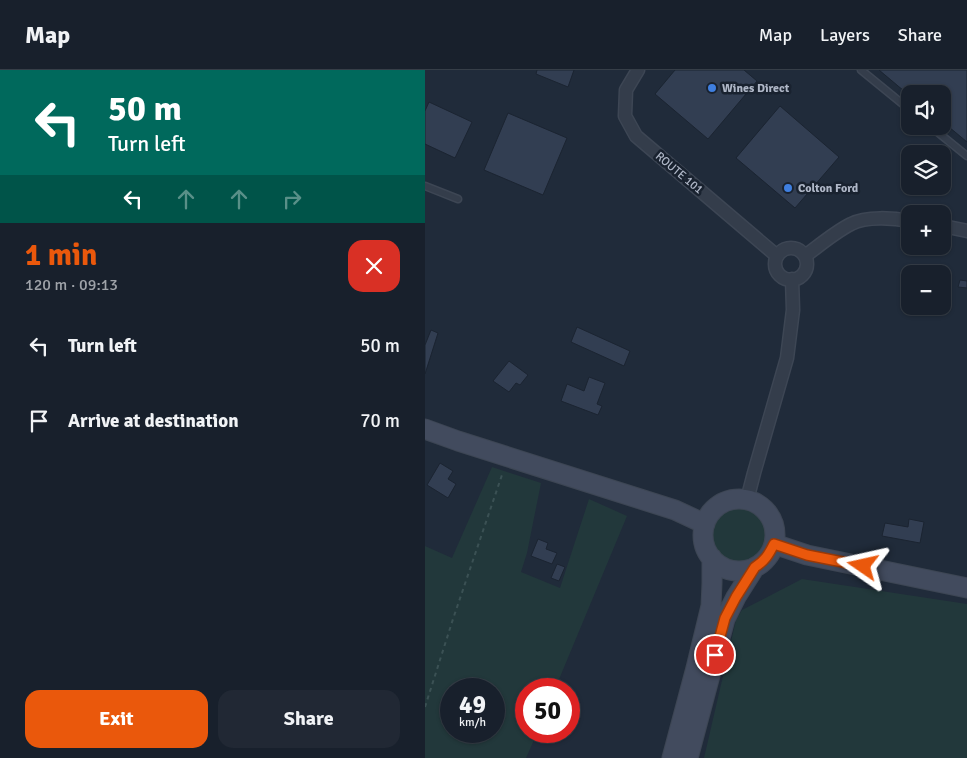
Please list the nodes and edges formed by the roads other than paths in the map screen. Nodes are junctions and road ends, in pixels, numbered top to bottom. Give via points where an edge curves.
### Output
1 (638, 70) edge
2 (861, 70) edge
3 (901, 103) edge
4 (942, 135) edge
5 (967, 156) edge
6 (425, 186) edge
7 (458, 199) dead end
8 (901, 219) edge
9 (951, 228) edge
10 (967, 231) edge
11 (777, 256) junction
12 (805, 256) junction
13 (792, 279) junction
14 (425, 429) edge
15 (747, 500) junction
16 (705, 524) junction
17 (774, 544) junction
18 (712, 558) junction
19 (755, 567) junction
20 (967, 588) edge
21 (672, 758) edge
22 (687, 758) edge

1 - 11 street, ROUTE 101 via 626,90 625,116 636,136
2 - 3 lane
4 - 5 lane
6 - 7 lane
8 - 12 street via 877,218 853,223
9 - 10 street
11 - 12 street via 784,249 794,248
11 - 13 street via 775,265 779,274
12 - 13 street via 805,271 802,276
13 - 15 street via 793,310 787,358
14 - 16 main road via 675,510
15 - 16 main road via 726,501 717,506
15 - 17 main road via 767,512 775,532
16 - 18 main road via 705,546
17 - 19 main road via 769,555
17 - 20 main road via 807,555
18 - 19 main road via 727,569 739,571
18 - 21 main road via 711,606
19 - 22 main road via 725,618

